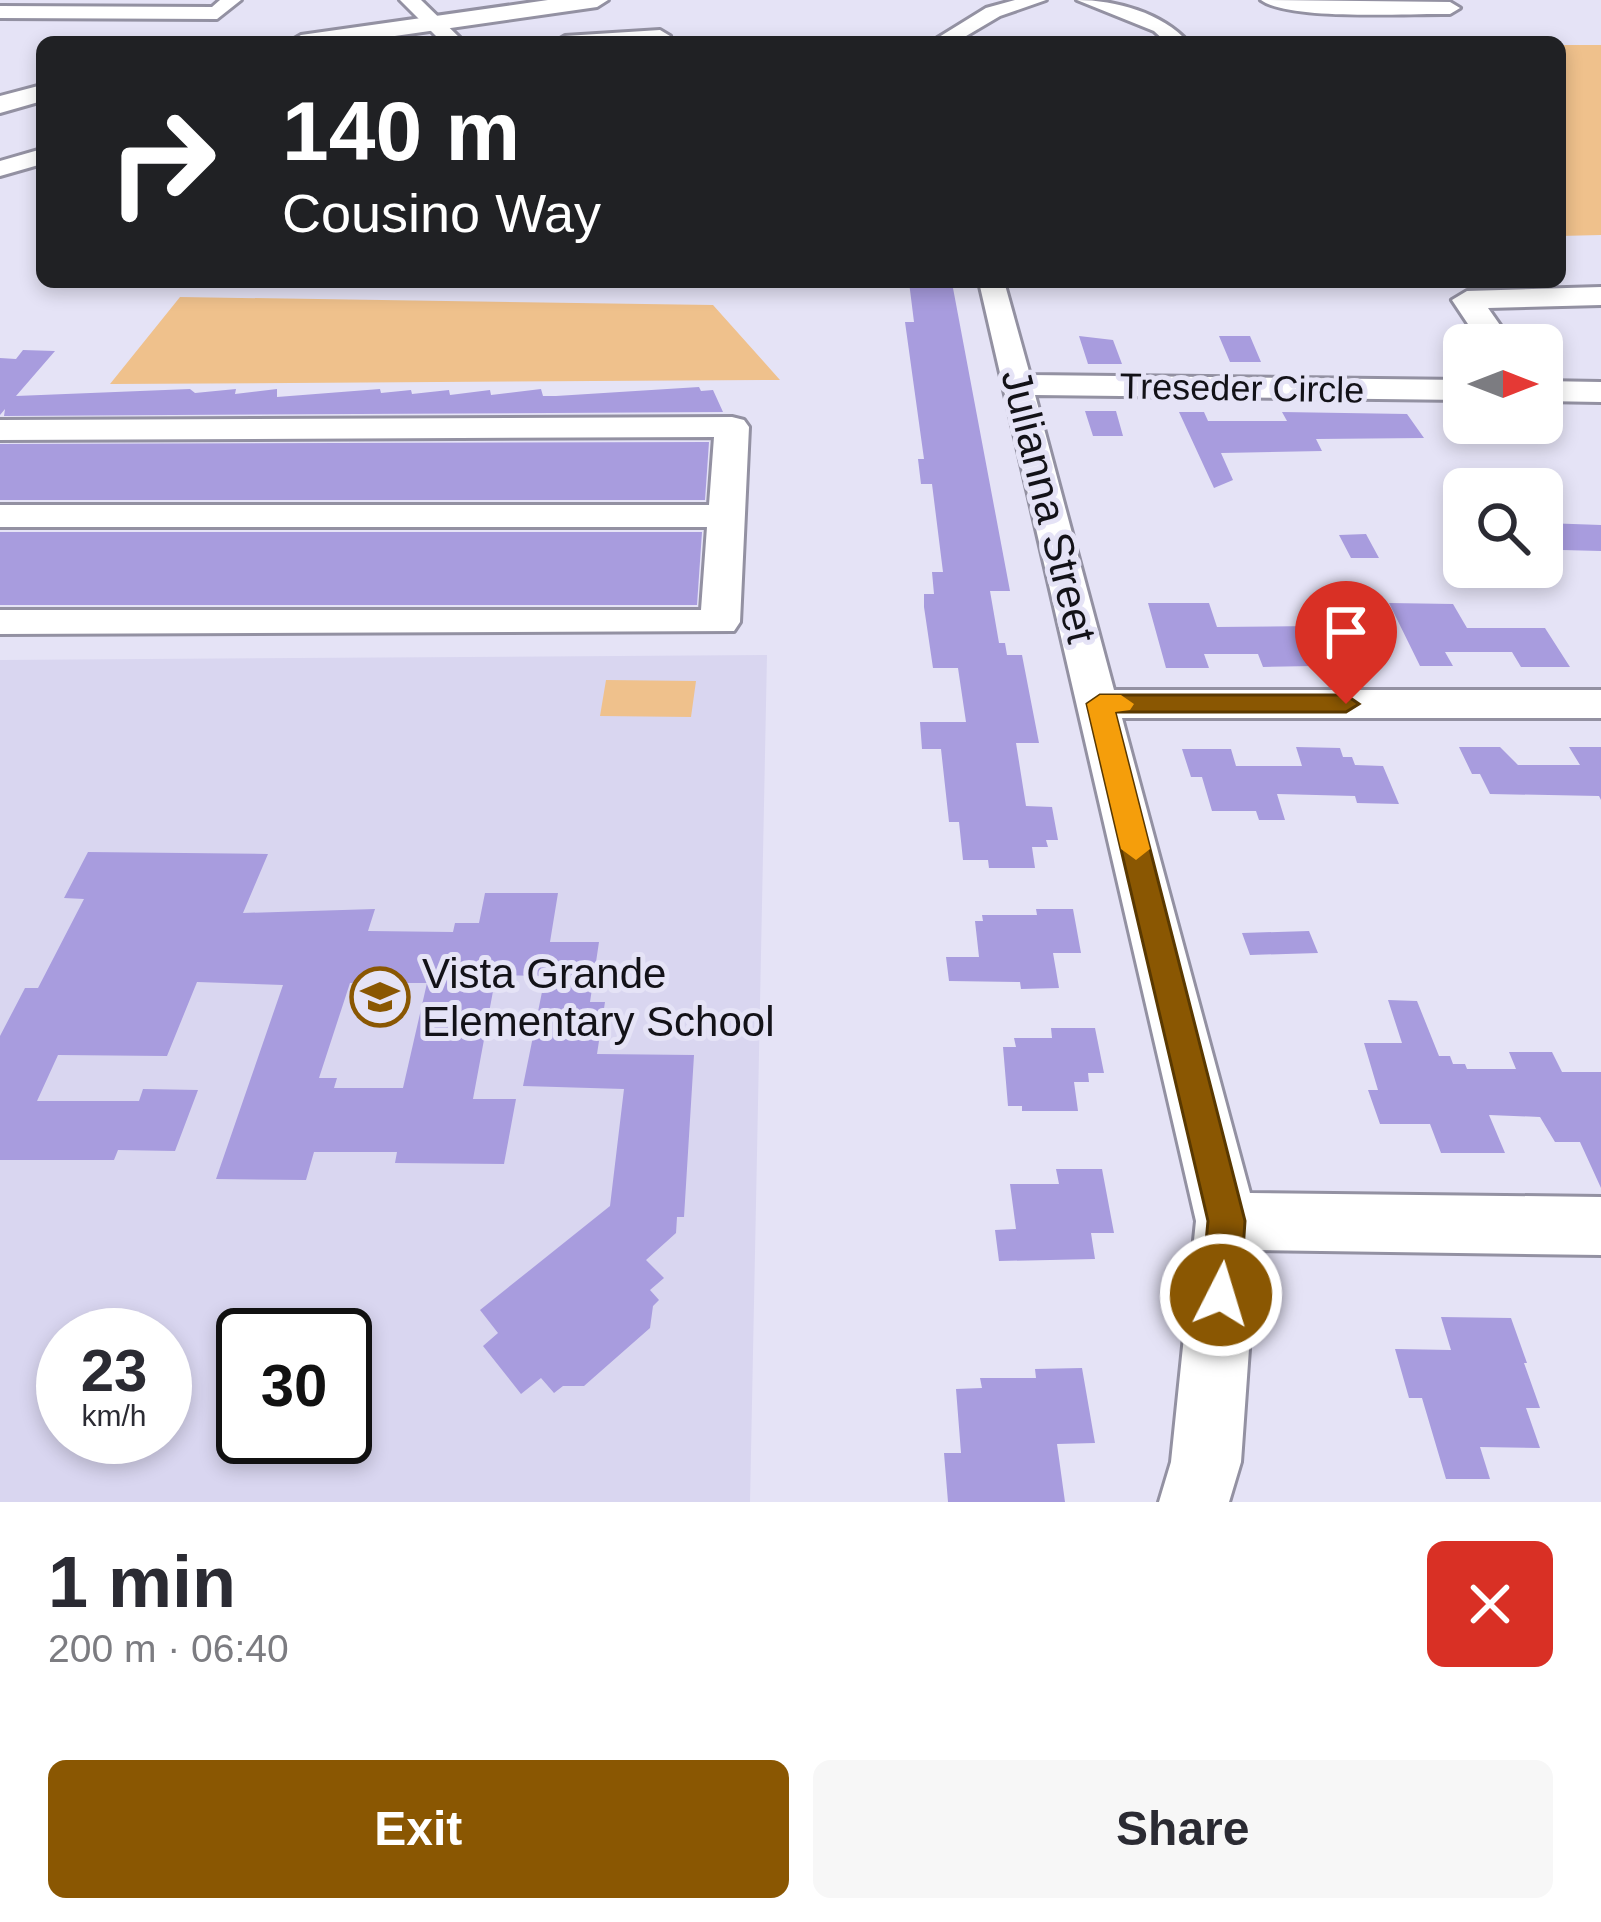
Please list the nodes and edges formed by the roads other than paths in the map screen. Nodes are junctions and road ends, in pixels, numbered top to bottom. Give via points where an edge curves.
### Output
1 (410, 0) edge
2 (597, 0) edge
3 (1036, 0) edge
4 (1087, 0) edge
5 (1270, 0) edge
6 (956, 4) dead end
7 (1450, 8) dead end
8 (0, 12) edge
9 (182, 12) edge
10 (218, 12) edge
11 (993, 13) junction
12 (431, 23) junction
13 (342, 36) edge
14 (447, 36) edge
15 (952, 36) edge
16 (1171, 36) edge
17 (36, 95) edge
18 (0, 105) edge
19 (0, 137) edge
20 (36, 151) edge
21 (36, 155) edge
22 (0, 169) edge
23 (992, 288) edge
24 (1601, 296) edge
25 (1484, 324) edge
26 (1019, 386) junction
27 (1443, 390) edge
28 (1563, 391) edge
29 (1601, 392) edge
30 (0, 430) edge
31 (0, 516) edge
32 (728, 516) junction
33 (0, 622) edge
34 (1100, 704) junction
35 (1601, 704) edge
36 (1227, 1221) junction
37 (1601, 1226) edge
38 (1194, 1502) edge

1 - 12 street
2 - 12 main road
3 - 11 street
4 - 16 street
5 - 7 street
6 - 11 street
8 - 9 street
9 - 10 street
11 - 15 street
12 - 13 main road
12 - 14 street
17 - 18 main road
19 - 20 street
21 - 22 street
23 - 26 street, Julianna Street
24 - 25 street via 1467,300
26 - 27 street, Treseder Circle
26 - 34 street, Julianna Street
28 - 29 street
30 - 32 street via 732,427
31 - 32 street
32 - 33 street via 720,622
34 - 35 street
34 - 36 street, Julianna Street
36 - 37 street
36 - 38 street, Julianna Street via 1206,1462

